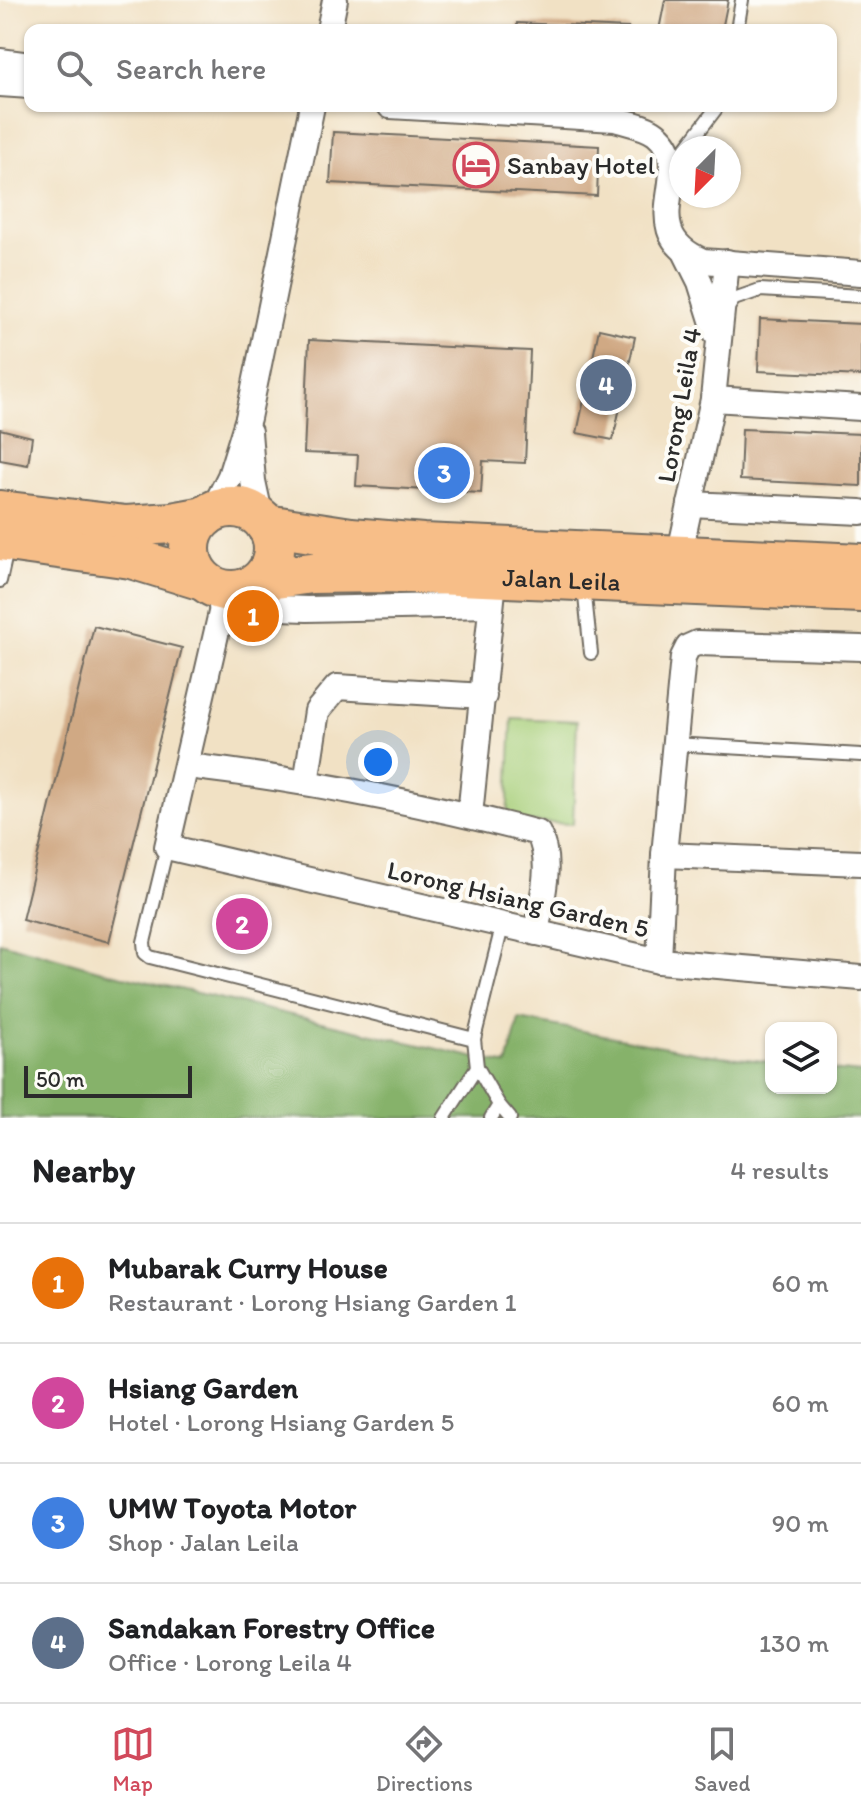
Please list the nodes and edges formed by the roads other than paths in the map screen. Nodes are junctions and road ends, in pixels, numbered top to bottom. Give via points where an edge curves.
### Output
1 (335, 0) edge
2 (742, 0) edge
3 (330, 24) edge
4 (738, 24) edge
5 (0, 61) edge
6 (24, 64) edge
7 (0, 84) edge
8 (24, 86) edge
9 (311, 112) edge
10 (494, 112) edge
11 (713, 112) edge
12 (694, 136) edge
13 (669, 144) edge
14 (669, 204) edge
15 (686, 254) junction
16 (727, 262) junction
17 (861, 273) edge
18 (861, 296) edge
19 (722, 317) junction
20 (719, 343) junction
21 (713, 399) junction
22 (861, 408) edge
23 (248, 418) junction
24 (690, 504) junction
25 (861, 512) edge
26 (209, 514) junction
27 (263, 522) junction
28 (3, 531) edge
29 (679, 556) junction
30 (861, 564) edge
31 (583, 580) junction
32 (0, 581) edge
33 (228, 589) junction
34 (493, 591) junction
35 (861, 592) edge
36 (861, 648) edge
37 (591, 653) dead end
38 (484, 696) junction
39 (674, 744) junction
40 (861, 755) edge
41 (188, 766) junction
42 (306, 783) junction
43 (470, 815) junction
44 (167, 847) junction
45 (664, 855) junction
46 (861, 863) edge
47 (503, 923) junction
48 (536, 933) junction
49 (659, 961) junction
50 (861, 978) edge
51 (474, 1039) junction
52 (477, 1067) junction
53 (499, 1105) junction
54 (444, 1118) edge
55 (491, 1118) edge
56 (510, 1118) edge

1 - 3 street
2 - 4 lane
5 - 6 street
7 - 8 street
9 - 23 street
10 - 13 street via 615,119 656,133
11 - 12 lane
14 - 15 street via 666,218
15 - 16 street
15 - 20 street
16 - 17 street
16 - 19 street, Lorong Leila 4
18 - 19 lane via 760,290 734,299
19 - 20 street, Lorong Leila 4
20 - 21 street, Lorong Leila 4
21 - 22 street
21 - 24 street, Lorong Leila 4
23 - 26 street via 230,476
23 - 27 street via 253,481
24 - 25 street
24 - 29 street, Lorong Leila 4
26 - 27 main road via 238,508
26 - 28 main road via 172,523
26 - 33 main road via 196,528 190,555 194,569
27 - 29 main road, Jalan Leila via 423,544
27 - 33 main road via 274,547 273,559
28 - 32 lane
28 - 33 main road, Jalan Leila via 131,558
29 - 30 main road, Jalan Leila
31 - 34 main road, Jalan Leila
31 - 35 main road, Jalan Leila
31 - 37 lane
33 - 34 main road, Jalan Leila via 311,573 371,572
33 - 41 street
34 - 38 street
36 - 39 street via 697,643 688,647
38 - 42 street via 337,687 317,711
38 - 43 street
39 - 40 lane
39 - 45 street
41 - 42 street
41 - 44 street
42 - 43 street
43 - 48 street via 538,833 546,866
44 - 47 street, Lorong Hsiang Garden 5
44 - 51 lane via 144,942 150,957
45 - 46 street
45 - 49 street
47 - 48 street, Lorong Hsiang Garden 5
47 - 51 lane
48 - 49 street, Lorong Hsiang Garden 5
49 - 50 street, Lorong Hsiang Garden 5
51 - 52 lane
52 - 53 lane
52 - 54 lane
53 - 55 lane
53 - 56 lane

